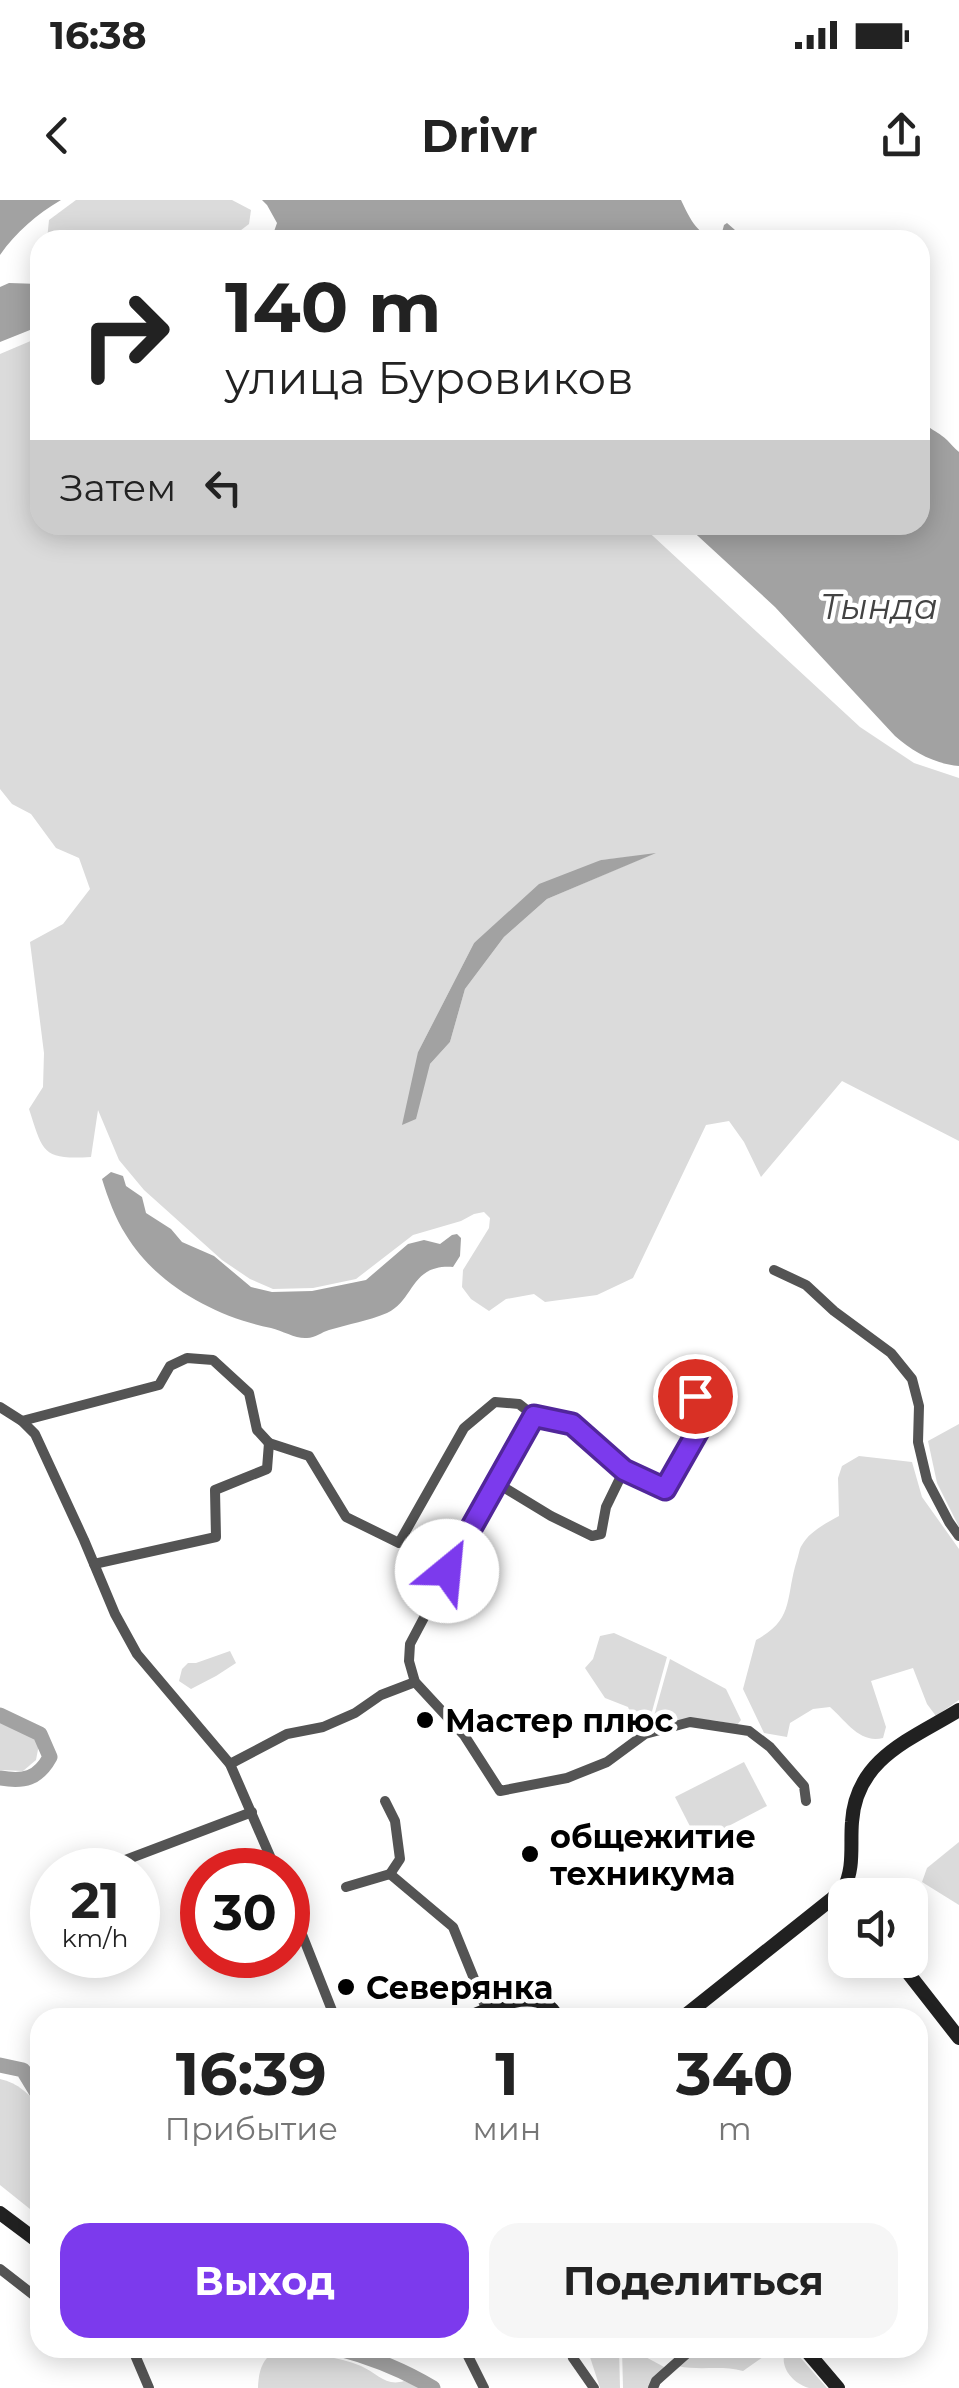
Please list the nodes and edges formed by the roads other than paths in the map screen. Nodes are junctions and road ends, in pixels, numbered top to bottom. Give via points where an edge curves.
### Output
1 (774, 1270) dead end
2 (688, 1368) dead end
3 (0, 1407) edge
4 (534, 1416) junction
5 (22, 1421) junction
6 (269, 1443) junction
7 (624, 1470) junction
8 (496, 1482) junction
9 (959, 1536) edge
10 (94, 1564) junction
11 (415, 1682) junction
12 (959, 1710) edge
13 (230, 1764) junction
14 (386, 1801) dead end
15 (806, 1801) dead end
16 (252, 1812) junction
17 (157, 1848) edge
18 (267, 1848) edge
19 (390, 1874) junction
20 (848, 1878) edge
21 (346, 1888) dead end
22 (828, 1906) edge
23 (310, 1955) edge
24 (912, 1978) edge
25 (331, 2008) edge
26 (486, 2008) edge
27 (502, 2008) edge
28 (550, 2008) edge
29 (695, 2008) edge
30 (959, 2038) edge
31 (0, 2213) edge
32 (30, 2236) edge
33 (0, 2269) edge
34 (30, 2292) edge
35 (137, 2358) edge
36 (469, 2358) edge
37 (573, 2358) edge
38 (681, 2358) edge
39 (812, 2358) edge
40 (149, 2388) edge
41 (484, 2388) edge
42 (594, 2388) edge
43 (653, 2388) edge
44 (838, 2388) edge

1 - 9 street via 806,1285 912,1379 927,1480
2 - 7 street via 702,1424 665,1489
3 - 5 street
4 - 6 street via 519,1404 495,1402 464,1428 400,1543 346,1517 309,1456
4 - 7 street via 572,1424
4 - 8 street
5 - 6 street via 159,1385 170,1366 187,1358 213,1360 249,1393 257,1430
5 - 10 street via 35,1434
6 - 10 street via 267,1468 216,1490 216,1536
7 - 8 street via 601,1534 592,1536
8 - 11 street via 410,1644
10 - 13 street via 136,1654
11 - 13 street
11 - 15 street via 464,1734 500,1791 567,1778 607,1762 645,1734 690,1722 749,1731 804,1786
12 - 20 street via 885,1756 862,1780
13 - 16 street
14 - 19 street via 400,1859
16 - 17 street
16 - 18 street
19 - 21 street
19 - 26 street via 453,1927
22 - 29 street
23 - 25 street
24 - 30 street
27 - 28 street via 534,2000
31 - 32 street
33 - 34 street
35 - 40 street
36 - 41 street
37 - 42 street
38 - 43 street
39 - 44 street

